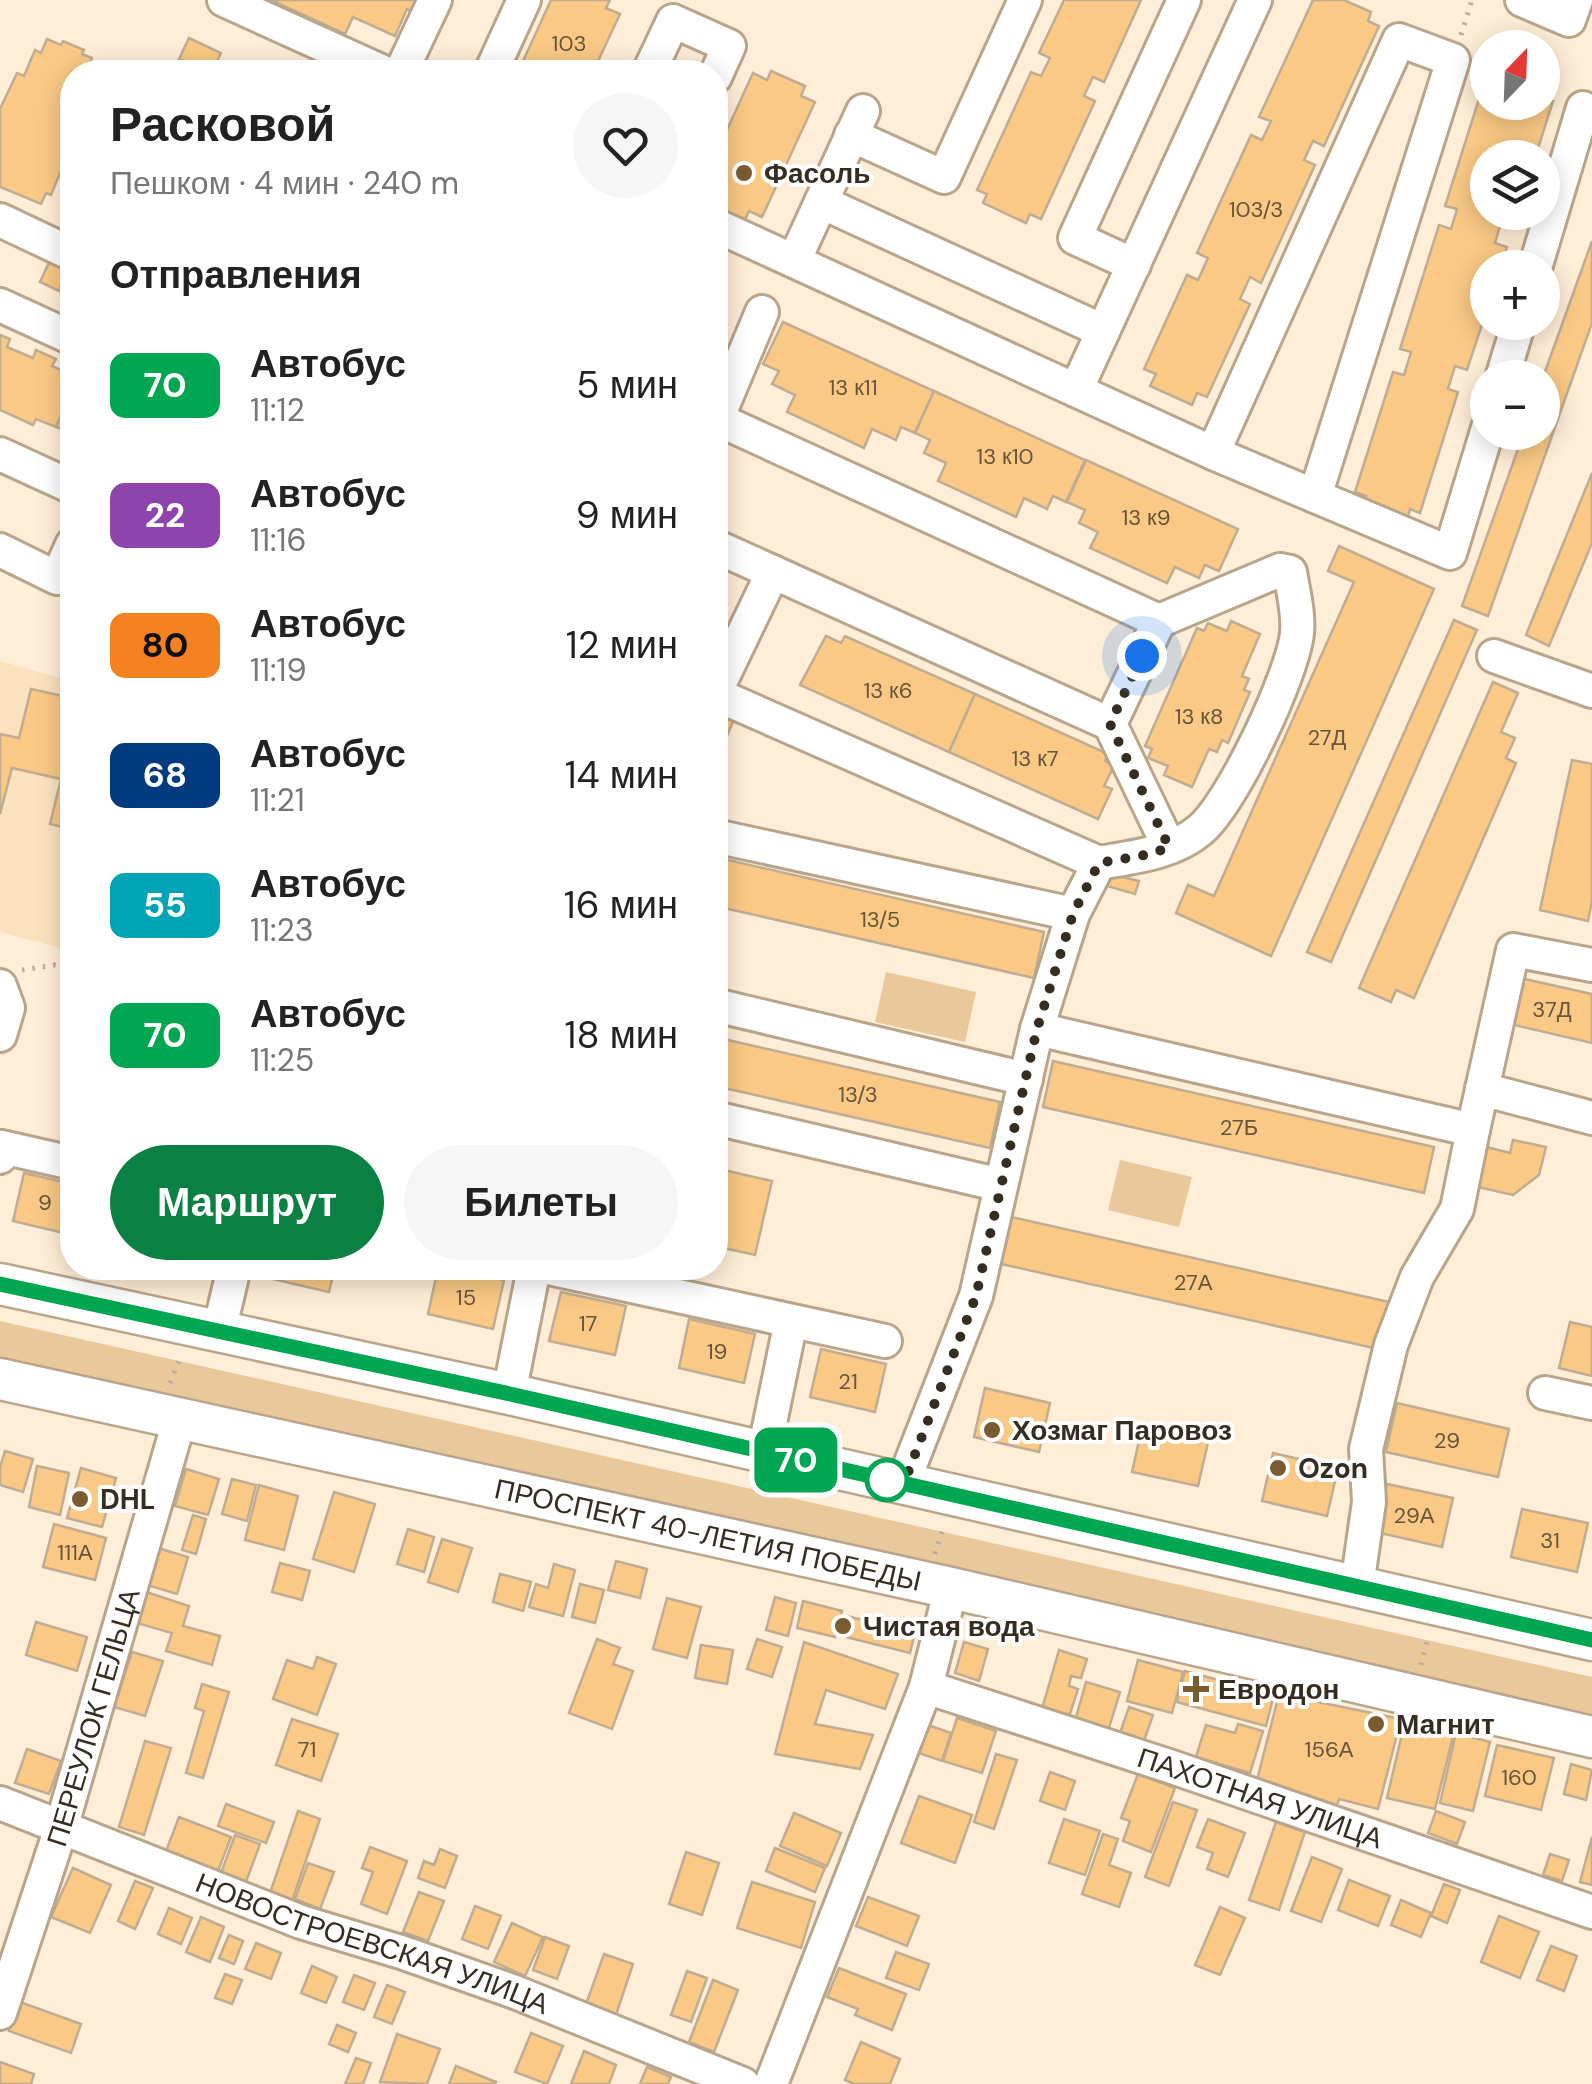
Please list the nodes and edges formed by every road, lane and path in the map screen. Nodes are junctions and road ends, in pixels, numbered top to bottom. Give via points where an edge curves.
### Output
1 (224, 0) edge
2 (435, 0) edge
3 (524, 0) edge
4 (1025, 0) edge
5 (1184, 0) edge
6 (1255, 0) edge
7 (1522, 0) edge
8 (1576, 0) edge
9 (356, 60) edge
10 (408, 60) edge
11 (496, 60) edge
12 (655, 60) edge
13 (723, 60) edge
14 (1583, 108) dead end
15 (821, 202) junction
16 (0, 220) edge
17 (728, 231) edge
18 (60, 248) edge
19 (1540, 250) edge
20 (794, 261) junction
21 (1134, 265) junction
22 (0, 305) edge
23 (762, 312) dead end
24 (1103, 331) junction
25 (60, 332) edge
26 (1076, 390) junction
27 (728, 393) edge
28 (728, 427) edge
29 (1481, 450) edge
30 (1213, 453) junction
31 (0, 454) edge
32 (60, 482) edge
33 (1315, 496) junction
34 (0, 550) edge
35 (728, 552) edge
36 (60, 571) edge
37 (772, 572) junction
38 (1159, 622) junction
39 (1494, 656) dead end
40 (728, 666) edge
41 (1592, 691) edge
42 (728, 700) edge
43 (1110, 724) junction
44 (728, 839) edge
45 (1169, 847) junction
46 (1099, 863) junction
47 (1073, 914) junction
48 (1592, 965) edge
49 (60, 966) edge
50 (6, 979) edge
51 (728, 1008) edge
52 (1037, 1029) junction
53 (0, 1035) edge
54 (1026, 1079) junction
55 (1482, 1088) junction
56 (1592, 1118) edge
57 (728, 1121) edge
58 (1473, 1130) junction
59 (0, 1156) edge
60 (60, 1160) edge
61 (1002, 1184) junction
62 (229, 1280) edge
63 (532, 1280) edge
64 (605, 1280) edge
65 (0, 1284) edge
66 (791, 1321) junction
67 (207, 1329) junction
68 (885, 1341) dead end
69 (0, 1379) edge
70 (1545, 1393) dead end
71 (510, 1394) junction
72 (1592, 1403) edge
73 (169, 1415) junction
74 (764, 1452) junction
75 (904, 1483) junction
76 (955, 1495) junction
77 (938, 1586) junction
78 (1358, 1586) junction
79 (1435, 1604) junction
80 (1592, 1640) edge
81 (926, 1687) junction
82 (1414, 1696) junction
83 (1592, 1737) edge
84 (0, 1803) edge
85 (61, 1828) junction
86 (1592, 1912) edge
87 (0, 2013) edge
88 (744, 2084) edge
89 (771, 2084) edge

1 - 9 street
2 - 10 street
3 - 11 street
4 - 15 street via 944,177 857,123
5 - 21 street via 1075,238
6 - 21 street
7 - 8 street via 1569,20
12 - 13 street via 673,20 729,46
14 - 19 street
15 - 20 street
15 - 24 street
16 - 18 street
17 - 20 street
20 - 26 street
21 - 24 street
22 - 25 street
23 - 27 street
24 - 26 street
26 - 30 street
28 - 38 street
29 - 33 street via 1450,553
30 - 33 street
30 - 33 street via 1399,40 1453,60
31 - 32 street
34 - 36 street via 57,578
35 - 37 street
37 - 40 street
37 - 43 street
38 - 43 street
38 - 45 street via 1280,570 1290,572 1298,629 1291,665 1239,778 1201,830
39 - 41 street
42 - 46 street
43 - 45 street
44 - 47 street
45 - 46 street
46 - 47 street
47 - 52 street
48 - 55 street via 1514,950
49 - 50 path
50 - 53 street via 8,1008
51 - 54 street
52 - 54 street
52 - 58 street
54 - 61 street
55 - 56 street
55 - 58 street
57 - 61 street
58 - 78 street via 1456,1209 1416,1276 1391,1345 1366,1449 1369,1502
59 - 60 street via 2,1148
61 - 75 street via 976,1296
62 - 67 street
63 - 71 street
64 - 66 street
65 - 67 main road
66 - 68 street
66 - 74 street
67 - 71 main road
67 - 73 path
69 - 73 main road, ПРОСПЕКТ 40-ЛЕТИЯ ПОБЕДЫ
70 - 72 street
71 - 74 main road
73 - 77 main road, ПРОСПЕКТ 40-ЛЕТИЯ ПОБЕДЫ
73 - 85 street, ПЕРЕУЛОК ГЕЛЬЦА
74 - 75 main road
75 - 76 main road
76 - 77 path
76 - 78 main road
77 - 81 street
77 - 82 main road, ПРОСПЕКТ 40-ЛЕТИЯ ПОБЕДЫ
78 - 79 main road
79 - 80 main road
79 - 82 path
81 - 86 street, ПАХОТНАЯ УЛИЦА
81 - 89 street
82 - 83 main road, ПРОСПЕКТ 40-ЛЕТИЯ ПОБЕДЫ
84 - 85 street, НОВОСТРОЕВСКАЯ УЛИЦА
85 - 87 street, ПЕРЕУЛОК ГЕЛЬЦА
85 - 88 street, НОВОСТРОЕВСКАЯ УЛИЦА via 301,1922 516,1992

